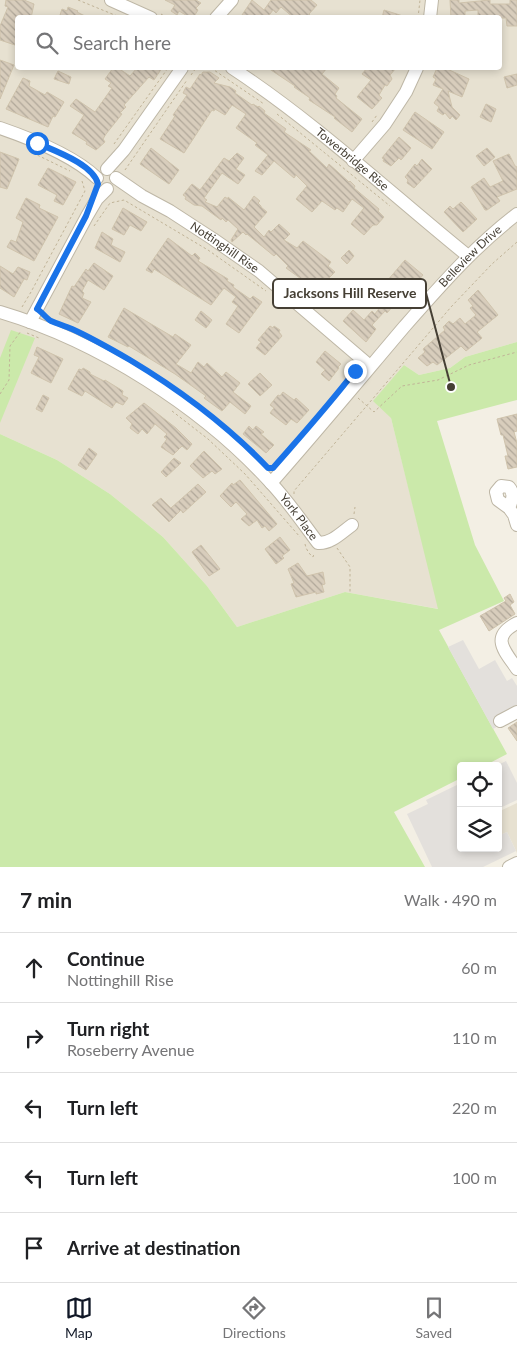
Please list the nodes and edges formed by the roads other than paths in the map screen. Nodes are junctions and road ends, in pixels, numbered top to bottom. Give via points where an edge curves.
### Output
1 (111, 0) edge
2 (232, 0) edge
3 (432, 0) edge
4 (144, 15) edge
5 (218, 15) edge
6 (430, 15) edge
7 (176, 70) edge
8 (235, 70) edge
9 (416, 70) edge
10 (0, 128) edge
11 (353, 161) junction
12 (109, 177) junction
13 (517, 214) edge
14 (468, 256) junction
15 (0, 312) edge
16 (26, 326) junction
17 (370, 366) junction
18 (271, 483) junction
19 (509, 508) dead end
20 (353, 521) road end
21 (517, 526) edge
22 (517, 623) edge
23 (517, 669) edge
24 (517, 712) edge
25 (500, 721) dead end
26 (517, 863) edge
27 (509, 867) edge

1 - 4 street
2 - 5 street
3 - 6 street
7 - 12 street via 118,149
8 - 11 street, Towerbridge Rise via 299,115
9 - 11 street via 385,124
10 - 12 street, Nottinghill Rise via 37,143 75,168
11 - 14 street, Towerbridge Rise
12 - 16 street
12 - 17 street, Nottinghill Rise via 170,211 259,271
13 - 14 street, Belleview Drive
14 - 17 street, Belleview Drive
15 - 16 street, York Place
16 - 18 street, York Place via 47,328 127,369 199,416
17 - 18 street, Belleview Drive
18 - 20 street, York Place via 312,543 332,539
19 - 21 street
22 - 23 street via 502,636 505,652
24 - 25 street
26 - 27 street

